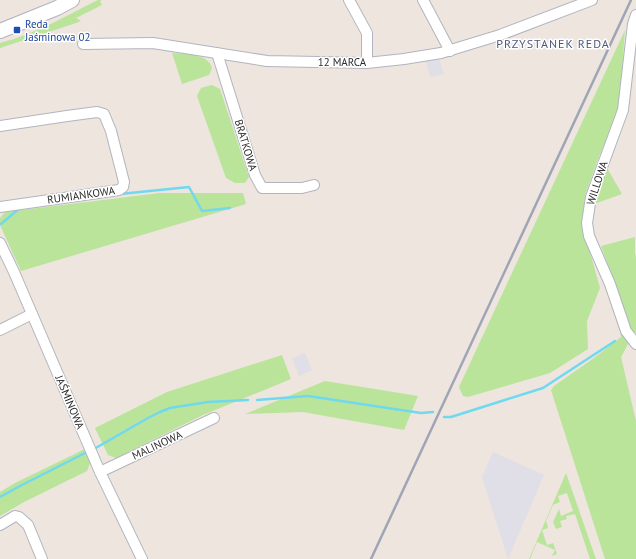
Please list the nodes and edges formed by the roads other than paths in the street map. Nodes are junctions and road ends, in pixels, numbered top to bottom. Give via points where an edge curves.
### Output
1 (72, 0) edge
2 (349, 0) edge
3 (423, 0) edge
4 (592, 0) edge
5 (636, 15) edge
6 (0, 30) edge
7 (83, 44) dead end
8 (450, 51) junction
9 (217, 53) junction
10 (367, 63) junction
11 (0, 126) edge
12 (314, 185) dead end
13 (0, 207) edge
14 (0, 243) edge
15 (32, 314) junction
16 (0, 330) edge
17 (636, 344) edge
18 (214, 418) dead end
19 (100, 472) junction
20 (0, 525) edge
21 (42, 559) edge
22 (142, 559) edge

1 - 6 street
2 - 10 street via 367,33
3 - 8 street
4 - 8 street, 12 MARCA
5 - 17 street, WILLOWA via 632,24 623,110 591,197 587,223 589,236 610,284 626,332
7 - 9 street, 12 MARCA via 154,43
8 - 10 street, 12 MARCA
9 - 10 street, 12 MARCA via 274,62
9 - 12 street, BRATKOWA via 255,175 262,188 302,188
11 - 13 street, RUMIANKOWA via 97,112 104,114 124,182 119,190
14 - 15 street, JAŚMINOWA
15 - 16 street
15 - 19 street, JAŚMINOWA
18 - 19 street, MALINOWA
19 - 22 street, JAŚMINOWA
20 - 21 street via 15,516 23,520 28,525

